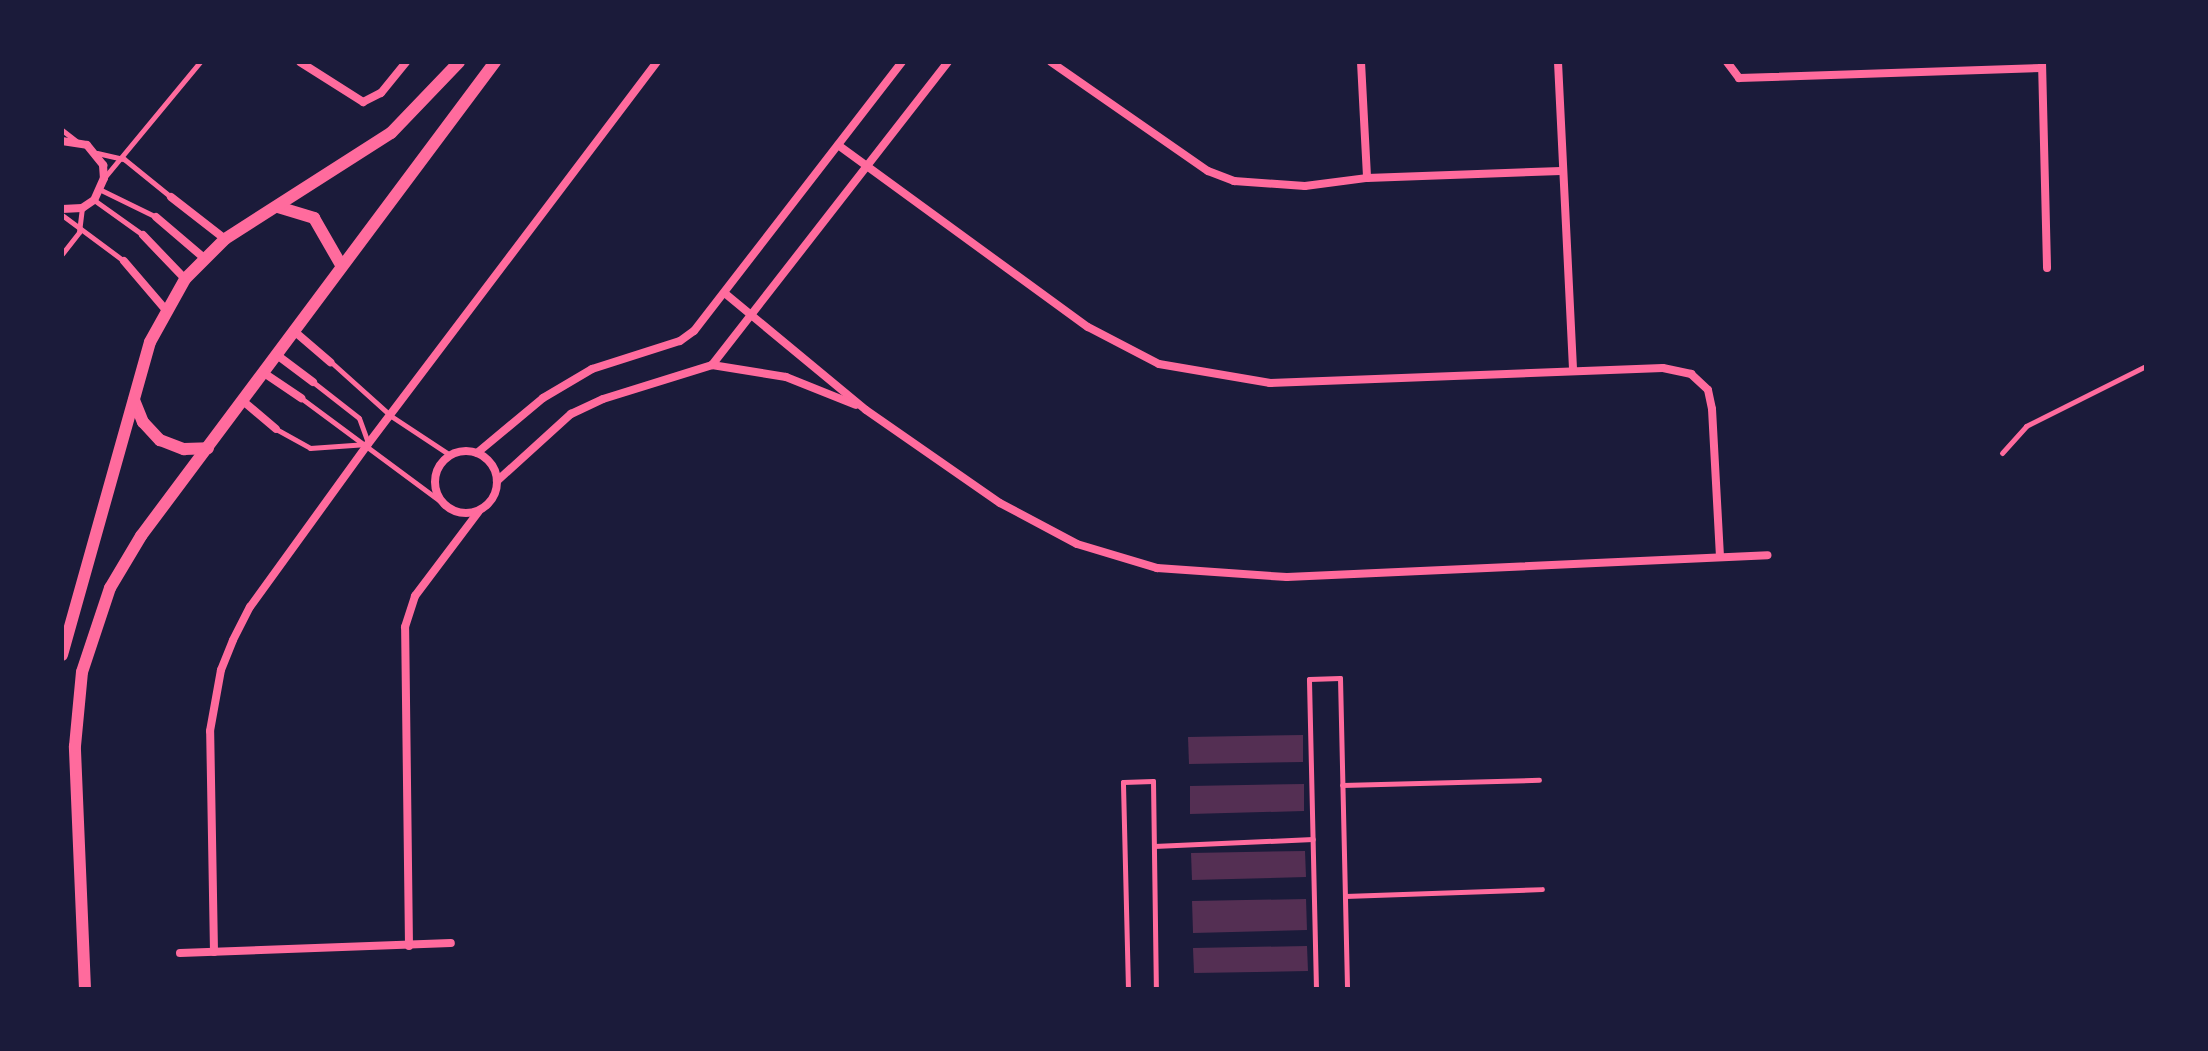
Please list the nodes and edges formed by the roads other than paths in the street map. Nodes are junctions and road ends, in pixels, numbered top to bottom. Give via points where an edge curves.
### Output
1 (200, 62) edge
2 (300, 62) edge
3 (406, 62) edge
4 (459, 62) edge
5 (495, 62) edge
6 (657, 62) edge
7 (902, 62) edge
8 (948, 62) edge
9 (1051, 62) edge
10 (1068, 62) edge
11 (1361, 62) edge
12 (1558, 62) edge
13 (1727, 62) edge
14 (2042, 65) edge
15 (1077, 76) junction
16 (62, 130) edge
17 (62, 141) edge
18 (76, 141) junction
19 (838, 145) junction
20 (97, 153) junction
21 (124, 159) junction
22 (866, 165) junction
23 (1561, 171) junction
24 (104, 178) junction
25 (1367, 178) junction
26 (101, 190) junction
27 (171, 197) joint
28 (94, 200) junction
29 (278, 207) junction
30 (82, 208) junction
31 (62, 209) edge
32 (62, 215) edge
33 (156, 217) joint
34 (79, 232) junction
35 (143, 235) joint
36 (225, 239) junction
37 (62, 254) edge
38 (204, 258) junction
39 (124, 261) joint
40 (341, 265) junction
41 (2047, 268) dead end
42 (185, 279) junction
43 (727, 295) junction
44 (165, 309) junction
45 (754, 317) junction
46 (294, 331) junction
47 (277, 355) junction
48 (330, 362) joint
49 (712, 365) junction
50 (2146, 366) edge
51 (1573, 370) junction
52 (264, 373) junction
53 (313, 382) joint
54 (133, 397) junction
55 (301, 398) joint
56 (243, 401) junction
57 (866, 410) junction
58 (391, 416) junction
59 (276, 429) joint
60 (368, 444) junction
61 (208, 448) junction
62 (477, 453) junction
63 (2002, 453) dead end
64 (450, 455) junction
65 (497, 481) junction
66 (440, 501) junction
67 (479, 511) junction
68 (1767, 555) dead end
69 (1720, 557) junction
70 (62, 655) edge
71 (1539, 780) dead end
72 (1342, 785) junction
73 (1313, 839) junction
74 (1154, 846) junction
75 (1542, 889) dead end
76 (1345, 896) junction
77 (451, 943) dead end
78 (409, 946) junction
79 (214, 952) junction
80 (180, 953) dead end
81 (85, 989) edge
82 (1128, 989) edge
83 (1156, 989) edge
84 (1316, 989) edge
85 (1347, 989) edge

1 - 21 lane
2 - 3 street via 363,102 381,93
4 - 29 main road via 391,133
5 - 40 main road
6 - 58 street
7 - 19 street
8 - 22 street
9 - 15 street
10 - 15 street
11 - 25 street
12 - 23 street
13 - 14 street via 1739,78
14 - 41 street
15 - 25 street via 1208,171 1234,181 1305,186
16 - 18 lane
17 - 18 street
18 - 20 street
19 - 22 street
19 - 43 street
20 - 21 lane
20 - 24 street
21 - 24 lane
21 - 27 lane
22 - 45 street
22 - 51 street via 1088,327 1159,364 1270,383
23 - 25 street
23 - 51 street
24 - 26 street
26 - 28 street
26 - 33 lane
27 - 36 street
28 - 30 street
28 - 35 lane
29 - 36 main road
29 - 40 main road via 314,218
30 - 31 street
30 - 34 lane
32 - 34 lane
33 - 38 street
34 - 37 lane
34 - 39 lane
35 - 42 street
36 - 38 main road
38 - 42 main road
39 - 44 street
40 - 46 main road
42 - 44 main road
43 - 45 street
43 - 62 street via 680,341 592,369 543,398
44 - 54 main road
45 - 49 street
45 - 57 street
46 - 47 main road
46 - 48 street
47 - 52 main road
47 - 53 street
48 - 58 lane
49 - 57 street via 786,377
49 - 65 street via 616,394 571,414
50 - 63 lane via 2026,426
51 - 69 street via 1681,370 1708,390
52 - 55 street
52 - 56 main road
53 - 60 lane via 359,418
54 - 61 main road via 143,422 160,440 184,449
54 - 70 main road
55 - 60 lane
56 - 59 street
56 - 61 main road
57 - 69 street via 1000,503 1077,544 1157,568 1287,577
58 - 60 street
58 - 64 lane
59 - 60 lane via 310,448
60 - 66 lane
60 - 79 street via 250,607 221,670 210,731
61 - 81 main road via 124,561 82,672 75,746
62 - 64 street
62 - 65 street via 492,464
64 - 66 street via 435,476
65 - 67 street via 493,499
66 - 67 street via 465,514
67 - 78 street via 415,596 405,627
68 - 69 street
71 - 72 lane
72 - 73 lane via 1340,678 1309,679
72 - 76 lane
73 - 74 lane
73 - 84 lane
74 - 82 lane via 1153,781 1123,782
74 - 83 lane
75 - 76 lane
76 - 85 lane
77 - 78 street
78 - 79 street
79 - 80 street

